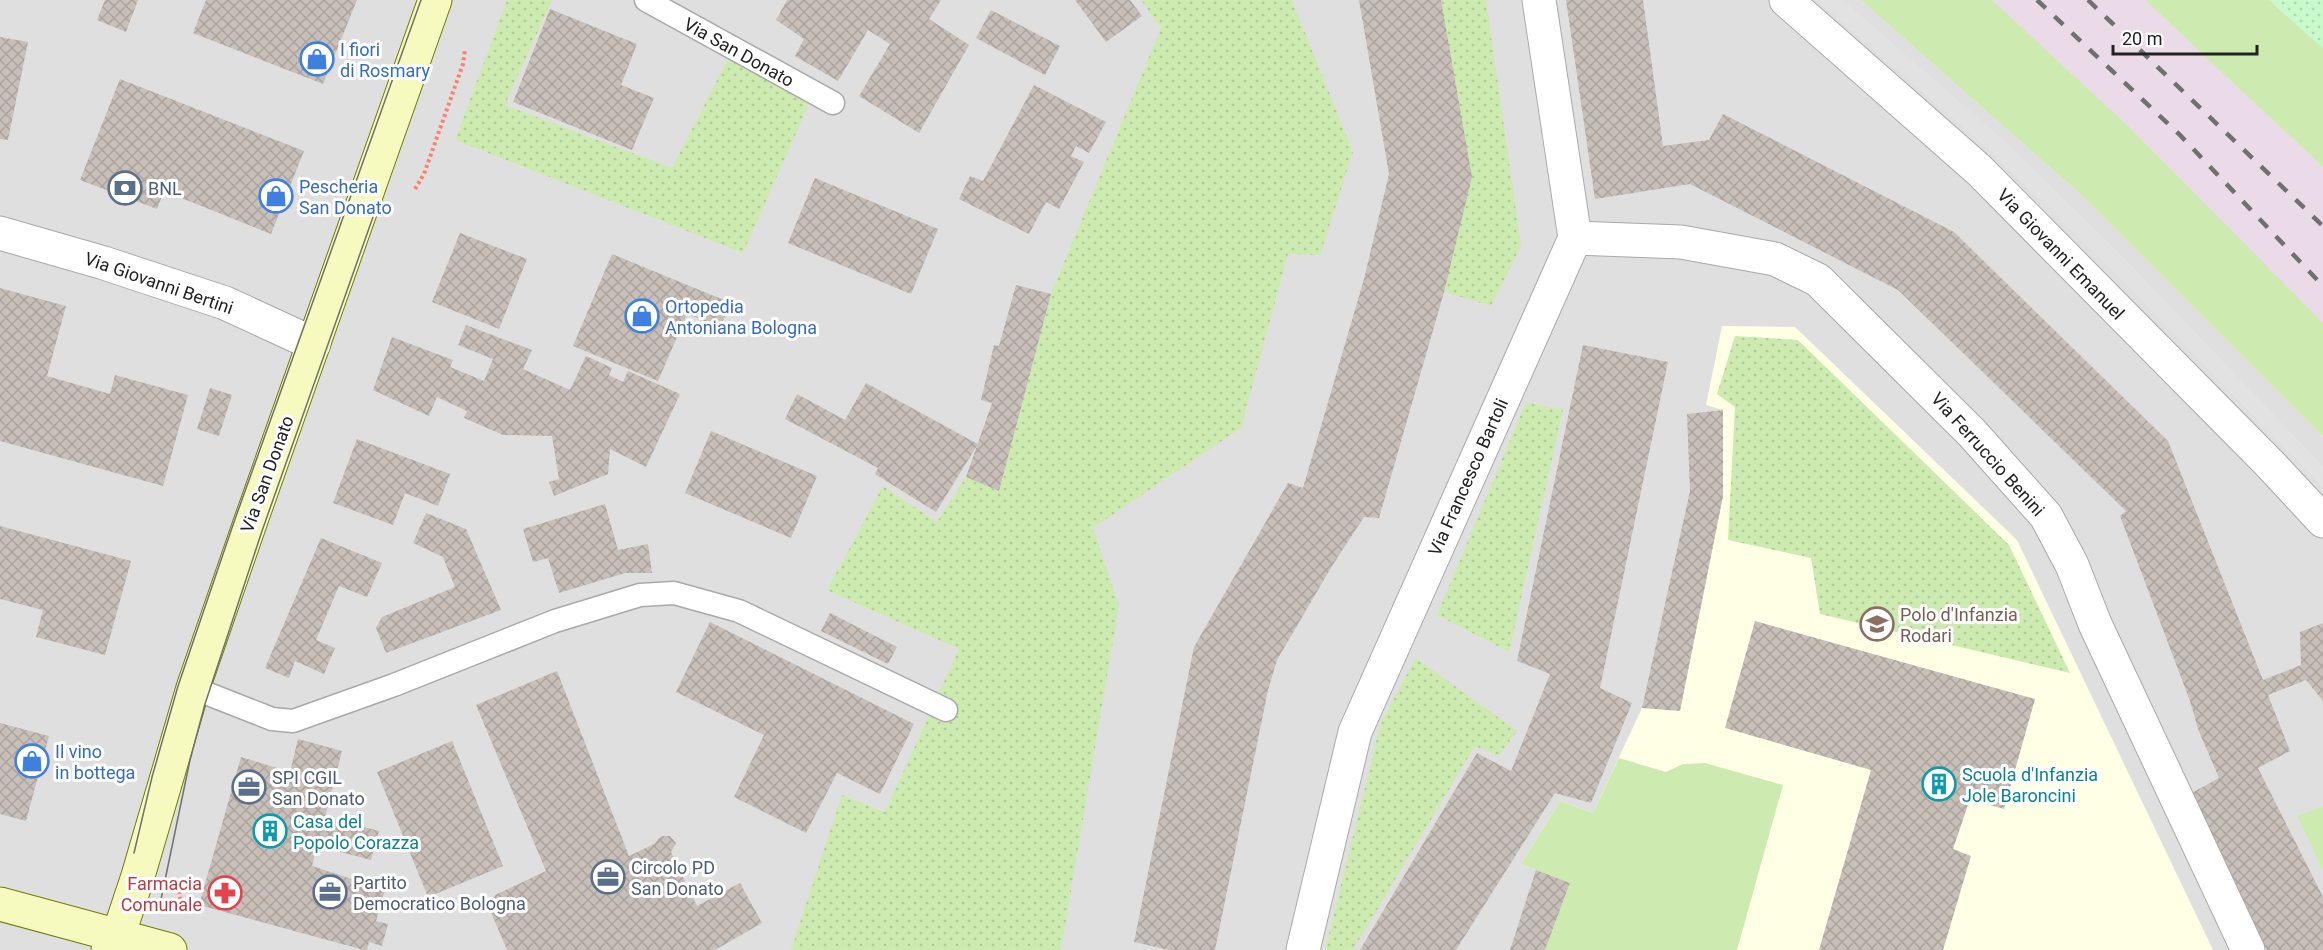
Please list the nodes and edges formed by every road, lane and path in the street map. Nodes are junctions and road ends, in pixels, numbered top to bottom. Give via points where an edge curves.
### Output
1 (435, 0) edge
2 (645, 0) edge
3 (1539, 0) edge
4 (1786, 0) edge
5 (833, 103) dead end
6 (0, 233) edge
7 (1575, 237) junction
8 (314, 344) junction
9 (2323, 521) edge
10 (194, 688) junction
11 (946, 710) dead end
12 (0, 904) edge
13 (113, 943) edge
14 (170, 950) edge
15 (1303, 950) edge
16 (2248, 950) edge

1 - 8 main road, Via San Donato
2 - 5 lane, Via San Donato
3 - 7 street
4 - 9 street, Via Giovanni Emanuel via 1979,170
6 - 8 street, Via Giovanni Bertini via 225,303
7 - 15 street, Via Francesco Bartoli via 1355,732
7 - 16 street, Via Ferruccio Benini via 1681,242 1774,260 1818,280 1972,433 2046,516
8 - 10 main road, Via San Donato
10 - 11 lane via 272,719 293,721 555,621 640,595 674,593 739,611
10 - 13 main road, Via San Donato via 138,876
12 - 13 main road
13 - 14 main road

